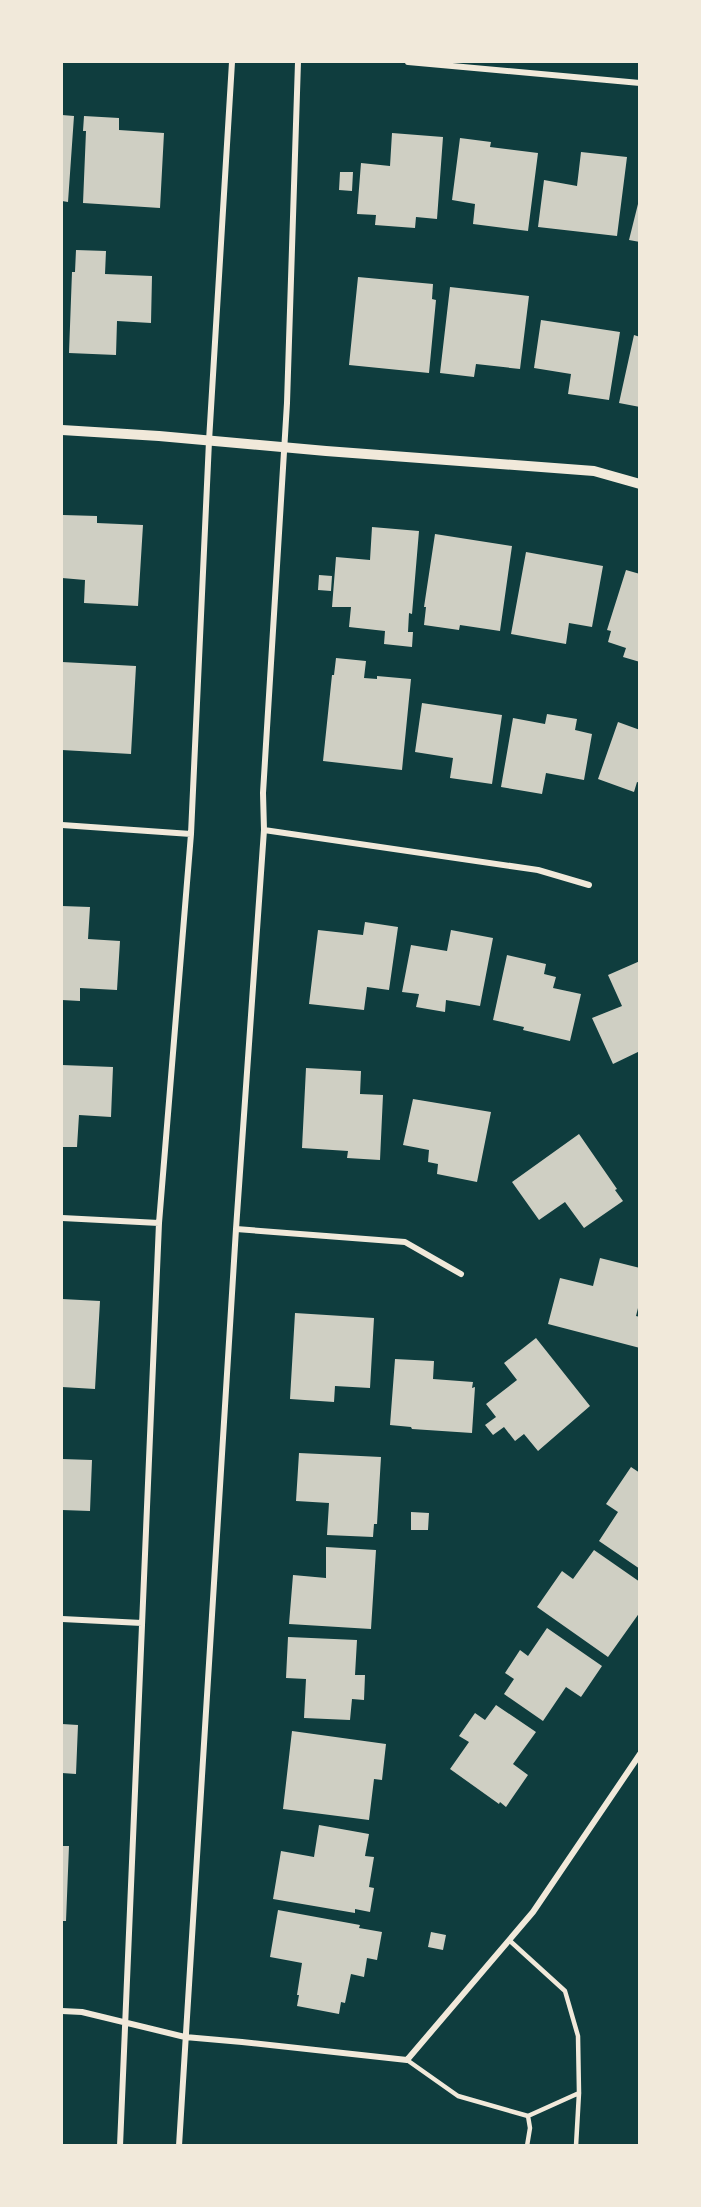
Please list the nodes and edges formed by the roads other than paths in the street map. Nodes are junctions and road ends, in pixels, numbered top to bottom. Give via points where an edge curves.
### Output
1 (232, 62) edge
2 (298, 62) edge
3 (408, 62) edge
4 (639, 83) edge
5 (62, 430) edge
6 (209, 441) junction
7 (284, 447) junction
8 (639, 484) edge
9 (62, 825) edge
10 (264, 830) junction
11 (191, 834) junction
12 (589, 885) dead end
13 (62, 1218) edge
14 (159, 1223) junction
15 (236, 1228) junction
16 (461, 1274) dead end
17 (62, 1619) edge
18 (142, 1623) junction
19 (639, 1754) edge
20 (509, 1940) junction
21 (62, 2011) edge
22 (127, 2024) junction
23 (185, 2037) junction
24 (407, 2060) junction
25 (579, 2093) junction
26 (528, 2116) junction
27 (120, 2145) edge
28 (179, 2145) edge
29 (527, 2145) edge
30 (576, 2145) edge

1 - 6 street
2 - 7 street
3 - 4 street
5 - 6 street
6 - 7 street
6 - 11 street
7 - 8 street via 594,471
7 - 10 street
9 - 11 street
10 - 12 street via 538,870
10 - 15 street
11 - 14 street
13 - 14 street
14 - 18 street
15 - 16 street via 405,1242
15 - 23 street
17 - 18 street
18 - 22 street
19 - 20 street via 533,1912
20 - 24 street
20 - 25 lane via 565,1991 578,2036
21 - 22 street
22 - 23 street
22 - 27 street
23 - 24 street
23 - 28 street
24 - 26 lane via 458,2096
25 - 26 lane
25 - 30 lane
26 - 29 lane

